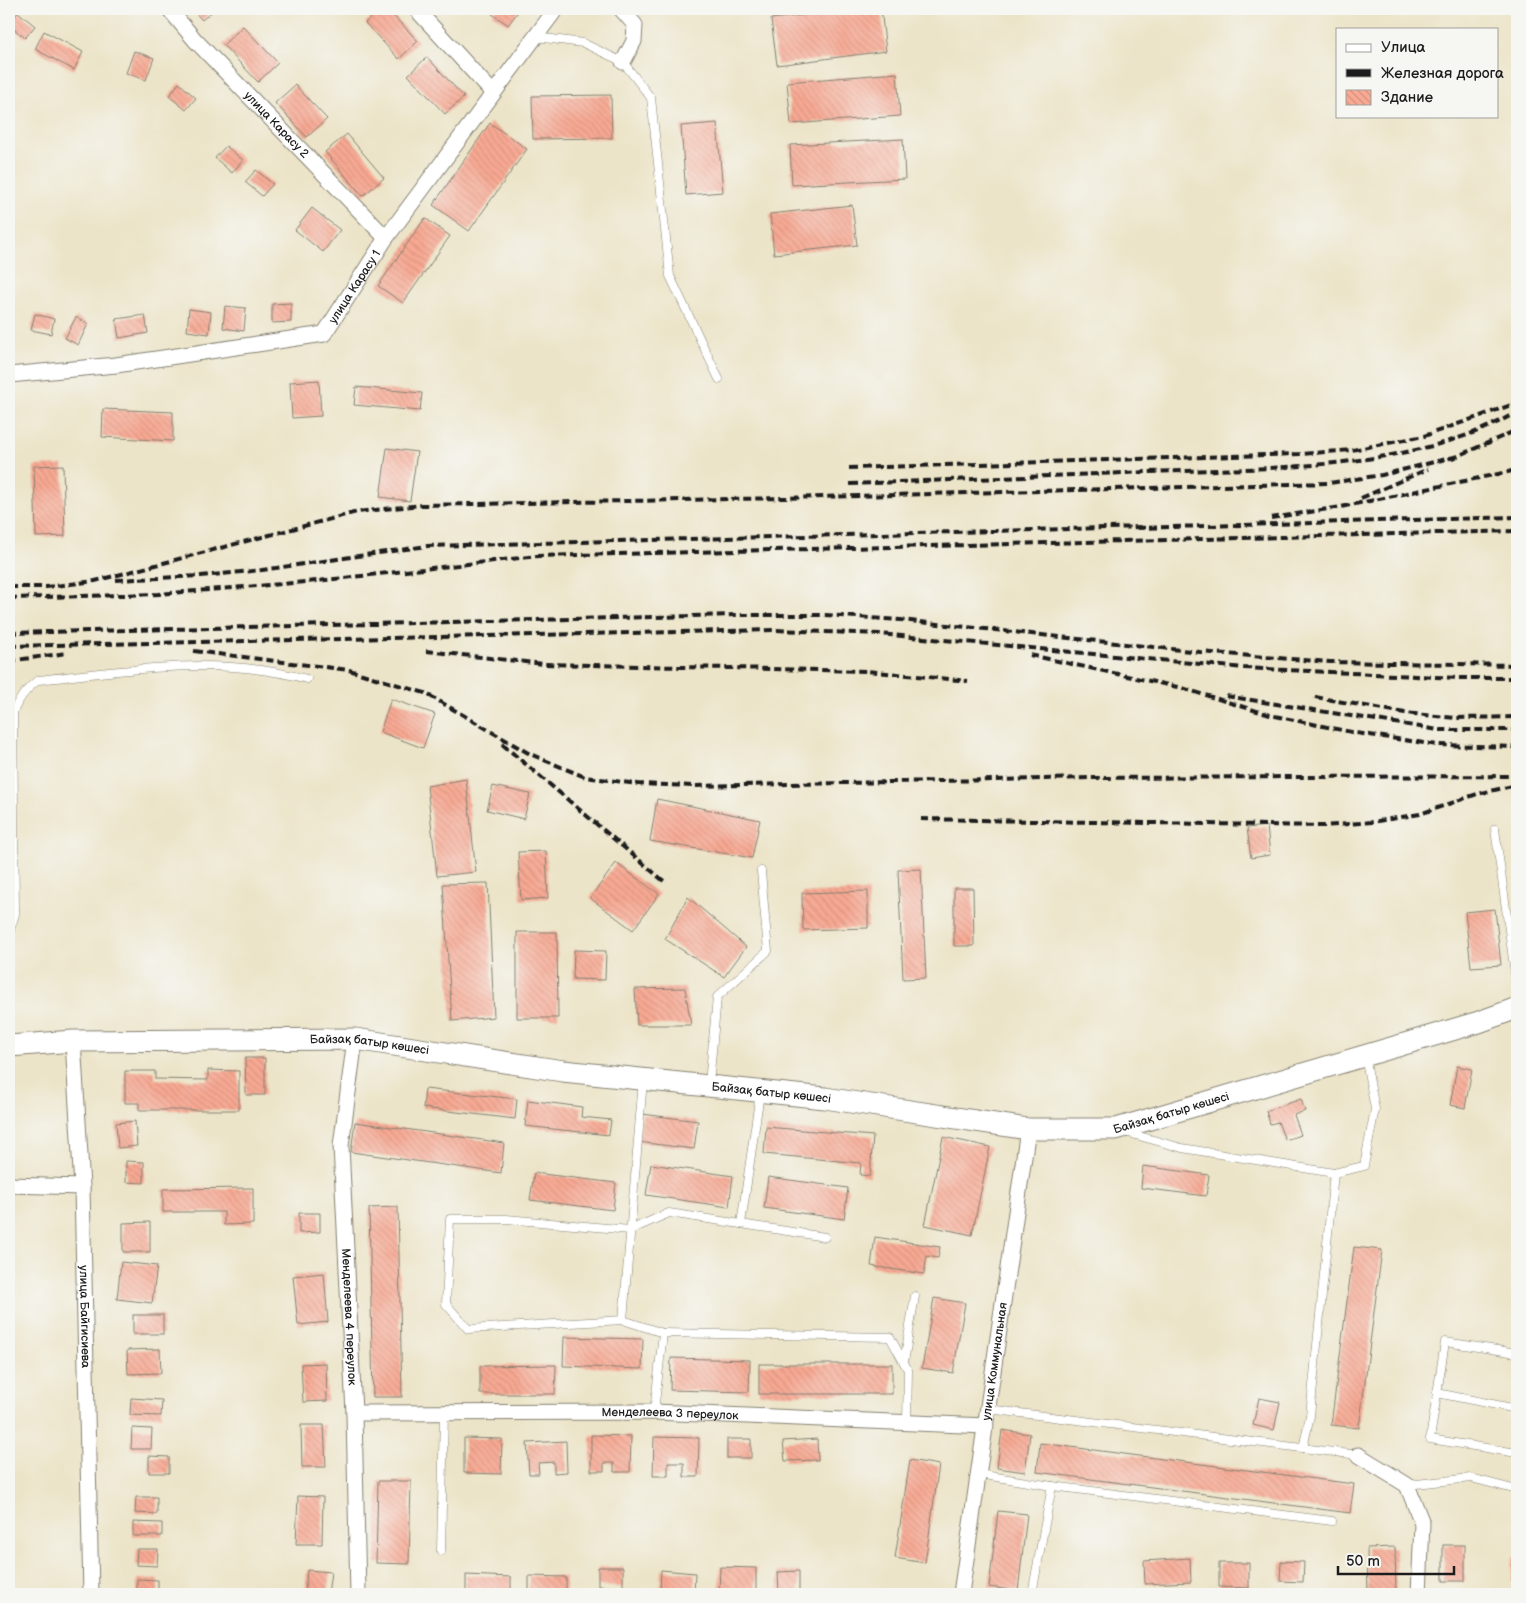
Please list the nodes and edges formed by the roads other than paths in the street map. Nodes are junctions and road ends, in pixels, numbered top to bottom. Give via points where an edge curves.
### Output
1 (169, 9) edge
2 (416, 9) edge
3 (556, 9) edge
4 (621, 9) edge
5 (637, 9) edge
6 (635, 25) junction
7 (536, 38) junction
8 (623, 62) junction
9 (493, 93) junction
10 (386, 238) junction
11 (9, 375) edge
12 (719, 379) dead end
13 (307, 679) dead end
14 (1495, 829) dead end
15 (761, 871) dead end
16 (9, 934) edge
17 (1517, 988) edge
18 (1517, 1008) edge
19 (355, 1039) junction
20 (74, 1041) junction
21 (9, 1046) edge
22 (1365, 1056) junction
23 (643, 1079) junction
24 (709, 1086) junction
25 (760, 1091) junction
26 (1028, 1129) junction
27 (1116, 1129) junction
28 (1334, 1173) junction
29 (9, 1185) edge
30 (82, 1187) junction
31 (741, 1224) junction
32 (630, 1230) junction
33 (825, 1237) dead end
34 (915, 1296) dead end
35 (623, 1320) junction
36 (663, 1334) junction
37 (1517, 1353) edge
38 (904, 1362) junction
39 (1438, 1392) junction
40 (988, 1409) junction
41 (1517, 1409) edge
42 (654, 1412) junction
43 (354, 1413) junction
44 (444, 1413) junction
45 (907, 1422) junction
46 (986, 1426) junction
47 (1303, 1448) junction
48 (1517, 1453) edge
49 (1358, 1455) joint
50 (978, 1474) junction
51 (1408, 1485) junction
52 (1052, 1486) junction
53 (1517, 1490) edge
54 (1332, 1521) dead end
55 (441, 1551) dead end
56 (91, 1594) edge
57 (358, 1594) edge
58 (961, 1594) edge
59 (1032, 1594) edge
60 (1419, 1594) edge

1 - 10 street, улица Карасу 2
2 - 9 street
3 - 7 street, улица Карасу 1
4 - 6 street
5 - 6 street
6 - 8 street via 634,41
7 - 8 lane via 583,43
7 - 9 street, улица Карасу 1
8 - 12 lane via 651,98 670,276
9 - 10 street, улица Карасу 1
10 - 11 street, улица Карасу 1 via 324,334 116,365
13 - 16 lane via 259,669 207,664 38,680 30,686 13,712 15,914
14 - 17 lane
15 - 24 lane via 768,951 717,997
18 - 22 main road, Байзақ батыр көшесі
19 - 20 main road, Байзақ батыр көшесі
19 - 23 main road, Байзақ батыр көшесі via 562,1071
19 - 43 street, Менделеева 4 переулок via 342,1146
20 - 21 main road, Байзақ батыр көшесі
20 - 30 street, улица Байгисиева
22 - 27 main road, Байзақ батыр көшесі
22 - 28 lane via 1375,1109 1364,1166
23 - 24 main road, Байзақ батыр көшесі
23 - 32 lane
24 - 25 main road, Байзақ батыр көшесі
25 - 26 main road, Байзақ батыр көшесі
25 - 31 lane
26 - 27 main road, Байзақ батыр көшесі
26 - 40 street, улица Коммунальная
27 - 28 lane via 1182,1148
28 - 47 lane via 1310,1416
29 - 30 street
30 - 56 street, улица Байгисиева
31 - 32 lane via 669,1213
31 - 33 lane
32 - 35 lane
32 - 35 lane via 506,1219 450,1219 446,1304 468,1328
34 - 38 lane
35 - 36 lane
36 - 38 lane via 890,1336
36 - 42 lane
37 - 39 lane via 1445,1342
38 - 45 lane via 908,1370
39 - 41 lane
39 - 48 lane via 1430,1439
40 - 46 street, улица Коммунальная
40 - 47 lane
42 - 44 street, Менделеева 3 переулок
42 - 45 street, Менделеева 3 переулок
43 - 44 street, Менделеева 3 переулок
43 - 57 street, Менделеева 4 переулок
44 - 55 lane
45 - 46 street, Менделеева 3 переулок
46 - 50 street, улица Коммунальная
47 - 49 lane
49 - 51 street
50 - 52 lane
50 - 58 street, улица Коммунальная
51 - 53 lane via 1471,1478
51 - 60 street via 1422,1523
52 - 54 lane
52 - 59 lane

